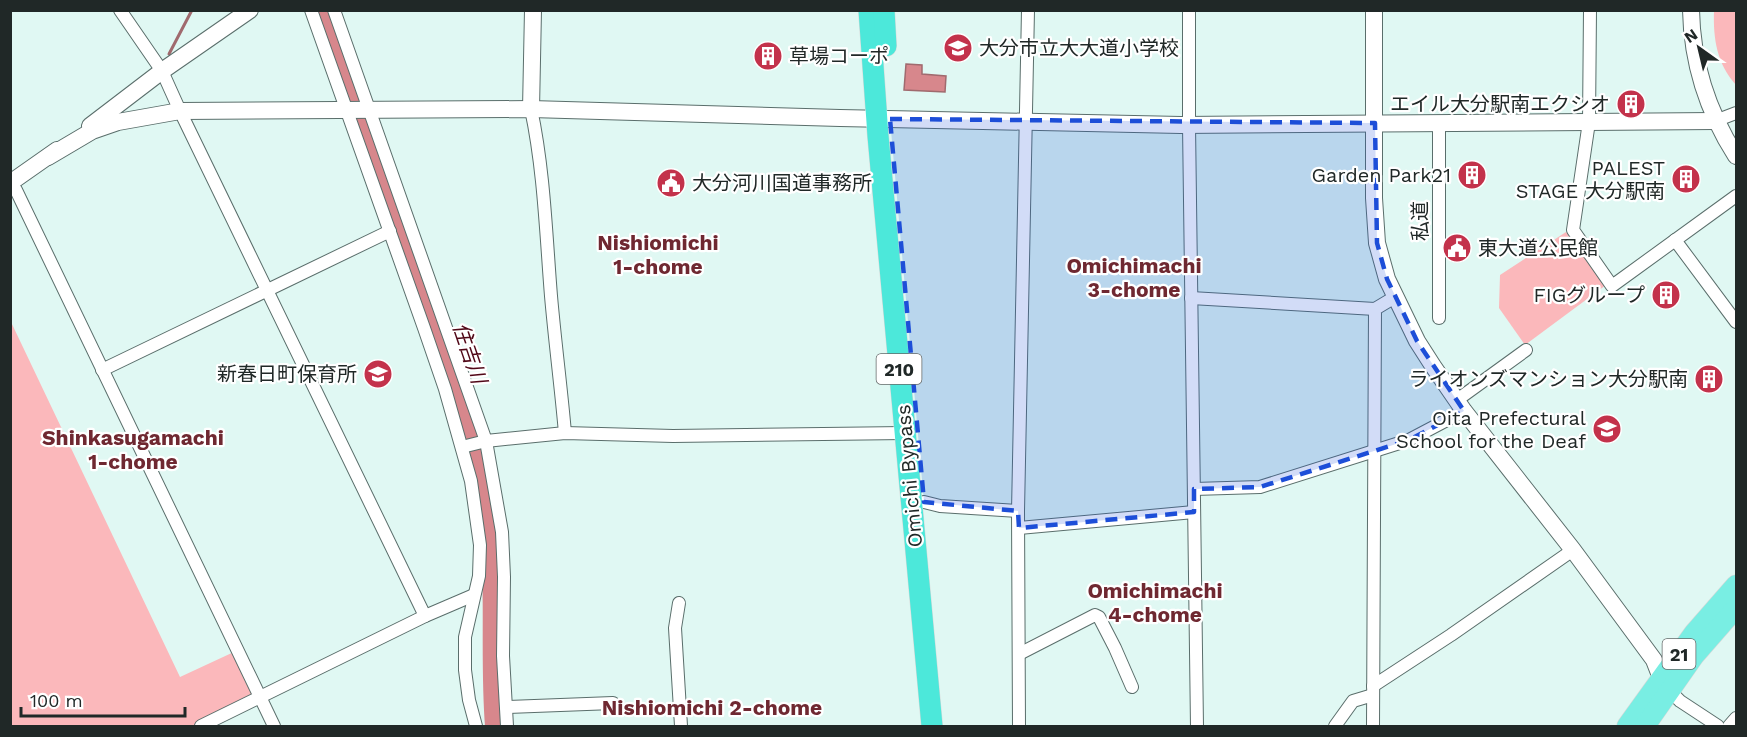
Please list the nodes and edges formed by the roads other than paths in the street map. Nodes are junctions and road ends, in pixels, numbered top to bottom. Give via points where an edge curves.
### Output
1 (120, 10) edge
2 (250, 10) edge
3 (310, 10) edge
4 (334, 10) edge
5 (533, 10) edge
6 (869, 10) edge
7 (884, 10) edge
8 (1028, 10) edge
9 (1189, 10) edge
10 (1374, 10) edge
11 (1590, 10) edge
12 (1691, 10) edge
13 (162, 71) junction
14 (347, 109) junction
15 (368, 109) junction
16 (531, 109) junction
17 (180, 111) junction
18 (1737, 113) edge
19 (883, 119) junction
20 (1715, 121) junction
21 (1027, 122) junction
22 (1589, 122) junction
23 (1375, 123) junction
24 (1439, 123) junction
25 (1189, 124) junction
26 (1737, 156) edge
27 (48, 158) junction
28 (13, 178) edge
29 (1737, 196) edge
30 (390, 231) junction
31 (1675, 240) junction
32 (267, 290) junction
33 (1395, 297) junction
34 (1191, 298) junction
35 (1375, 309) junction
36 (1439, 318) dead end
37 (1737, 322) edge
38 (1526, 350) dead end
39 (102, 370) junction
40 (1461, 405) junction
41 (565, 433) junction
42 (905, 433) junction
43 (483, 442) junction
44 (463, 446) junction
45 (1375, 451) junction
46 (1194, 489) junction
47 (924, 502) junction
48 (1018, 511) junction
49 (1194, 512) junction
50 (1018, 528) junction
51 (1573, 550) junction
52 (1737, 585) edge
53 (474, 595) junction
54 (679, 603) dead end
55 (1737, 608) edge
56 (425, 616) junction
57 (1019, 654) junction
58 (1665, 685) junction
59 (1132, 687) dead end
60 (1373, 691) junction
61 (260, 698) junction
62 (613, 703) dead end
63 (506, 706) junction
64 (1737, 718) edge
65 (201, 726) edge
66 (274, 726) edge
67 (476, 726) edge
68 (507, 726) edge
69 (681, 726) edge
70 (932, 726) edge
71 (944, 726) edge
72 (1019, 726) edge
73 (1197, 726) edge
74 (1335, 726) edge
75 (1373, 726) edge
76 (1627, 726) edge
77 (1645, 726) edge
78 (1718, 726) edge
79 (1729, 726) edge

1 - 13 street
2 - 13 street
3 - 14 street
4 - 15 street
5 - 16 street
6 - 19 highway, Omichi Bypass / 210
7 - 19 highway, Omichi Bypass / 210
8 - 21 street
9 - 25 street
10 - 23 street
11 - 22 street
12 - 20 street via 1696,56
13 - 17 street
13 - 27 street
14 - 15 street
14 - 17 street
14 - 30 street
15 - 16 street
15 - 43 street
16 - 19 street
16 - 41 street via 538,141
17 - 27 street via 118,122 92,131
17 - 32 street
18 - 20 street
19 - 21 street
19 - 42 highway, Omichi Bypass / 210
19 - 47 highway, Omichi Bypass / 210
20 - 22 street
20 - 26 street
21 - 25 street
21 - 48 street
22 - 24 street
22 - 31 street via 1573,230 1612,286
23 - 24 street
23 - 25 street
23 - 33 street via 1377,243
24 - 36 street, 私道
25 - 34 street
27 - 28 street
28 - 39 street
29 - 31 street
30 - 32 street
30 - 44 street
31 - 37 street
32 - 39 street
32 - 56 street
33 - 35 street
33 - 40 street via 1417,341
34 - 35 street
34 - 46 street
35 - 45 street
38 - 40 street
39 - 61 street
40 - 45 street via 1409,440
40 - 51 street
41 - 42 street
41 - 43 street
42 - 70 highway, Omichi Bypass / 210
43 - 44 street
43 - 63 street via 502,532
44 - 53 street via 480,545
45 - 46 street via 1260,487
45 - 60 street
46 - 49 street
47 - 48 street
47 - 71 highway, Omichi Bypass / 210
48 - 50 street
49 - 50 street
49 - 73 street
50 - 57 street
51 - 58 street via 1654,660
51 - 60 street
52 - 58 main road, 21 via 1694,633
53 - 56 street
53 - 67 street via 465,637 465,670
54 - 69 street via 675,628
55 - 58 main road, 21
56 - 61 street
57 - 59 street via 1095,615
57 - 72 street
58 - 76 main road, 21
58 - 77 main road, 21
58 - 78 street
60 - 74 street via 1353,701
60 - 75 street
61 - 65 street
61 - 66 street
62 - 63 street
63 - 68 street
64 - 79 street

